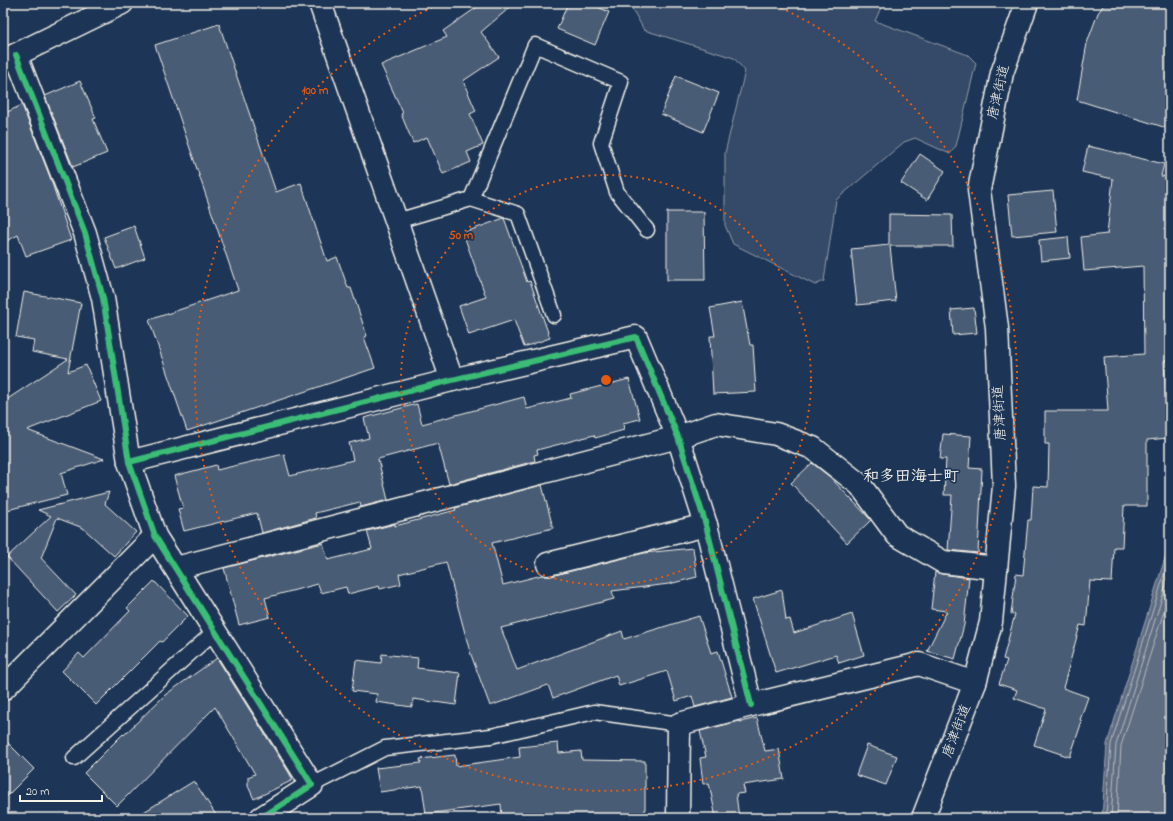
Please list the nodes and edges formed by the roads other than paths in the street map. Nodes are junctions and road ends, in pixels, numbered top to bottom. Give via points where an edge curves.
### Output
1 (122, 3) edge
2 (320, 3) edge
3 (1027, 3) edge
4 (9, 58) edge
5 (471, 199) junction
6 (396, 221) junction
7 (647, 230) dead end
8 (554, 315) dead end
9 (452, 380) junction
10 (678, 437) junction
11 (130, 462) junction
12 (706, 525) junction
13 (155, 536) junction
14 (548, 564) dead end
15 (176, 568) junction
16 (996, 568) junction
17 (215, 631) junction
18 (975, 683) junction
19 (3, 689) edge
20 (751, 705) junction
21 (679, 724) junction
22 (74, 758) dead end
23 (312, 785) junction
24 (261, 818) edge
25 (678, 818) edge
26 (923, 818) edge

1 - 4 street
2 - 6 street
3 - 16 street, 唐津街道 via 1002,73 979,190 997,328 1004,486
4 - 11 street via 85,233 103,298
5 - 6 lane
5 - 7 lane via 535,45 621,82 601,143 617,192
5 - 8 lane via 518,214
6 - 9 street
9 - 10 street via 636,337
9 - 11 street
10 - 12 street
10 - 15 street
10 - 16 street via 716,424 776,434 813,448 860,485 897,535 943,562
11 - 13 street
12 - 14 street
12 - 20 street
13 - 15 street
13 - 19 street
15 - 17 street
16 - 18 street, 唐津街道 via 992,622
17 - 22 lane
17 - 23 street
18 - 20 street via 919,664
18 - 26 street, 唐津街道
20 - 21 street
21 - 23 lane via 594,712 491,736 385,748
21 - 25 street
23 - 24 street

